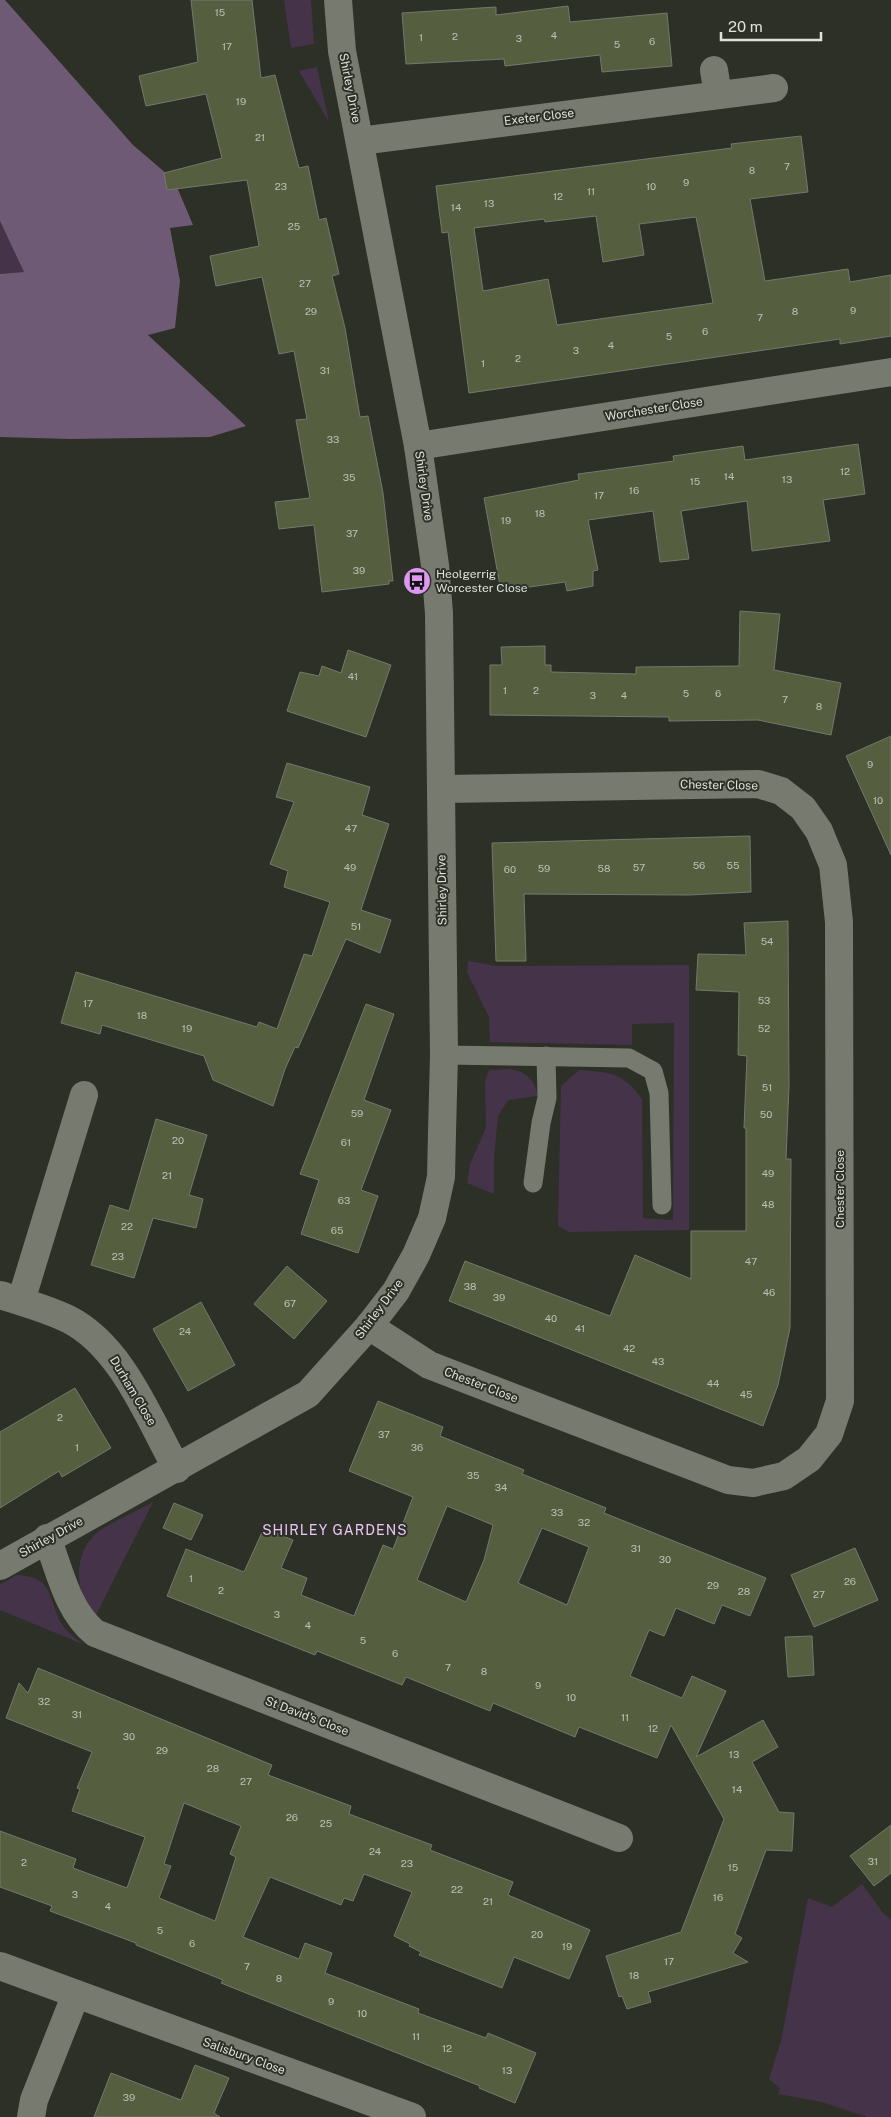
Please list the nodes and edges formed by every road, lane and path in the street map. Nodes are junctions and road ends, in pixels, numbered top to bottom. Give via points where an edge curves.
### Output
1 (338, 0) edge
2 (774, 88) dead end
3 (360, 141) junction
4 (891, 372) edge
5 (418, 446) junction
6 (442, 789) junction
7 (444, 1055) junction
8 (546, 1056) junction
9 (84, 1095) dead end
10 (533, 1182) dead end
11 (662, 1205) dead end
12 (11, 1298) edge
13 (369, 1326) junction
14 (177, 1468) junction
15 (47, 1538) junction
16 (0, 1566) edge
17 (619, 1838) dead end
18 (0, 1966) edge
19 (76, 1994) junction
20 (31, 2117) edge
21 (412, 2117) edge

1 - 3 street, Shirley Drive via 342,51
2 - 3 street, Exeter Close via 716,82
3 - 5 street, Shirley Drive
4 - 5 street, Worchester Close
5 - 6 street, Shirley Drive via 436,565
6 - 7 street, Shirley Drive
6 - 13 street, Chester Close via 758,784 788,796 803,808 819,831 833,864 839,922 840,1401 829,1434 809,1459 784,1476 754,1482 728,1480 430,1365
7 - 8 lane
7 - 13 street, Shirley Drive via 440,1177 432,1218 396,1291
8 - 10 lane via 547,1098
8 - 11 lane via 629,1058 653,1071 659,1093
9 - 12 street, Durham Close
12 - 14 street, Durham Close via 69,1320 92,1335 114,1357
13 - 14 street, Shirley Drive via 308,1394
14 - 15 street, Shirley Drive
15 - 16 street, Shirley Drive
15 - 17 street, St David's Close via 74,1609 95,1633
18 - 19 street, Salisbury Close
19 - 20 street via 34,2100
19 - 21 street, Salisbury Close

